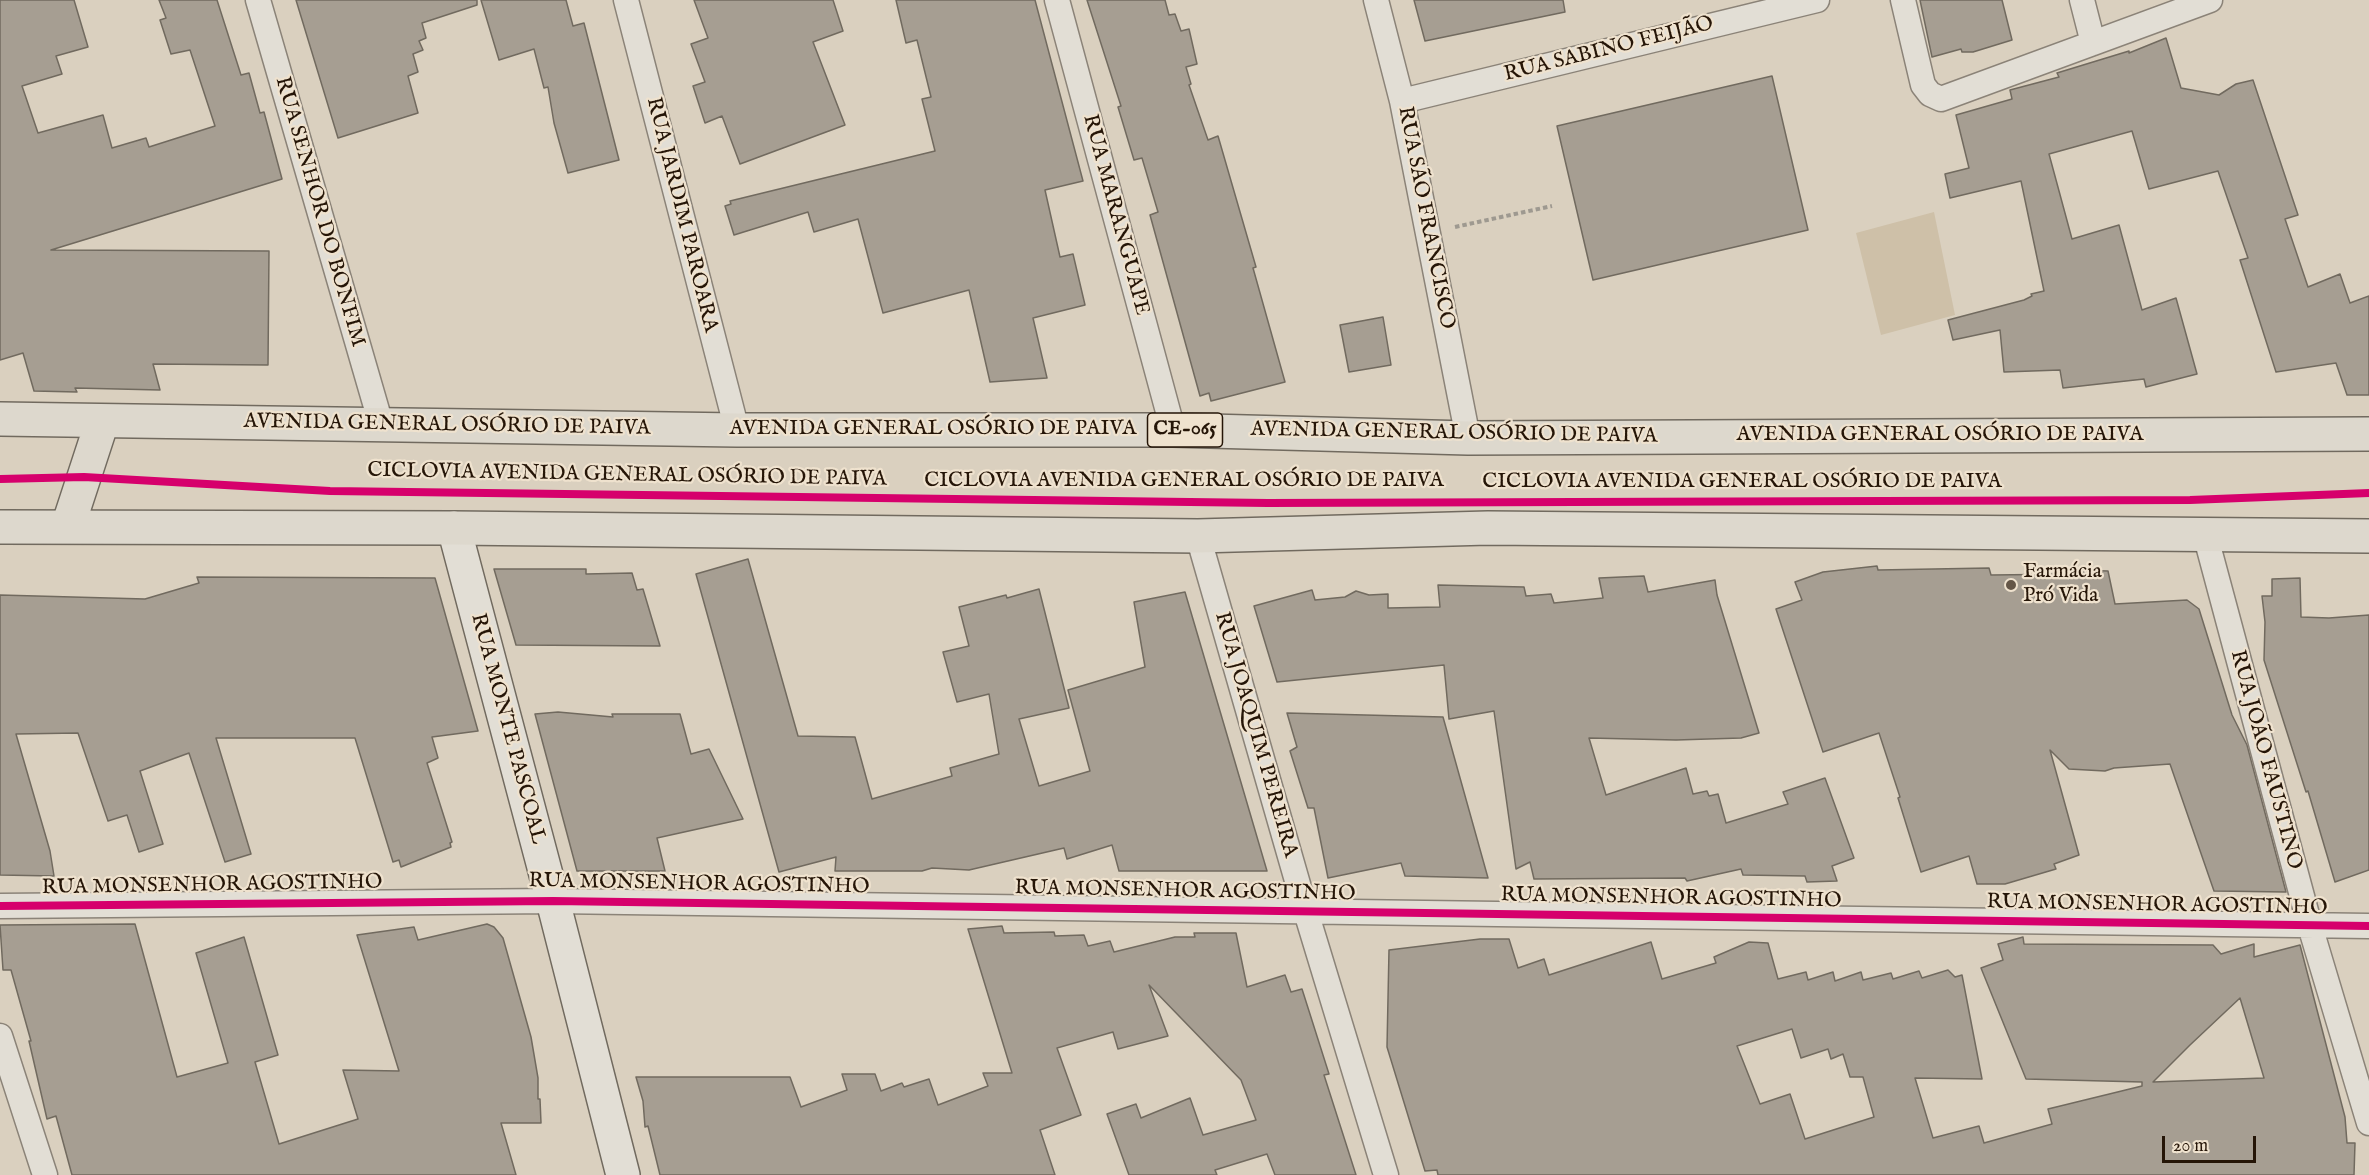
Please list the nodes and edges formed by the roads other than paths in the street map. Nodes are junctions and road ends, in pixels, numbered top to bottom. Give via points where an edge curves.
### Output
1 (258, 0) edge
2 (626, 0) edge
3 (1056, 0) edge
4 (1376, 0) edge
5 (1817, 0) edge
6 (1903, 0) edge
7 (2082, 0) edge
8 (2210, 0) edge
9 (2093, 43) junction
10 (1402, 101) junction
11 (0, 419) edge
12 (102, 422) junction
13 (381, 424) junction
14 (737, 430) junction
15 (1173, 430) junction
16 (2369, 434) edge
17 (1468, 438) junction
18 (68, 526) junction
19 (0, 527) edge
20 (454, 528) junction
21 (2205, 534) junction
22 (1198, 536) junction
23 (2369, 536) edge
24 (553, 901) junction
25 (0, 906) edge
26 (1306, 912) junction
27 (2310, 926) junction
28 (2369, 926) edge
29 (0, 1036) edge
30 (2369, 1123) edge
31 (45, 1175) edge
32 (623, 1175) edge
33 (1386, 1175) edge

1 - 13 street, RUA SENHOR DO BONFIM
2 - 14 street, RUA JARDIM PAROARA
3 - 15 street, RUA MARANGUAPE
4 - 10 street, RUA SÃO FRANCISCO
5 - 10 street, RUA SABINO FEIJÃO
6 - 9 street via 1923,85 1935,98
7 - 9 street
8 - 9 street
10 - 17 street, RUA SÃO FRANCISCO
11 - 12 main road, AVENIDA GENERAL OSÓRIO DE PAIVA / CE-065
12 - 13 main road, AVENIDA GENERAL OSÓRIO DE PAIVA / CE-065
12 - 18 main road
13 - 14 main road, AVENIDA GENERAL OSÓRIO DE PAIVA / CE-065
14 - 15 main road, AVENIDA GENERAL OSÓRIO DE PAIVA / CE-065
15 - 17 main road, AVENIDA GENERAL OSÓRIO DE PAIVA / CE-065
16 - 17 main road, AVENIDA GENERAL OSÓRIO DE PAIVA / CE-065
18 - 19 main road
18 - 20 main road
20 - 22 main road
20 - 24 street, RUA MONTE PASCOAL
21 - 22 main road via 1488,528
21 - 23 main road
21 - 27 street, RUA JOÃO FAUSTINO
22 - 26 street, RUA JOAQUIM PEREIRA
24 - 25 street, RUA MONSENHOR AGOSTINHO
24 - 26 street, RUA MONSENHOR AGOSTINHO
24 - 32 street, RUA MONTE PASCOAL
26 - 27 street, RUA MONSENHOR AGOSTINHO
26 - 33 street, RUA JOAQUIM PEREIRA
27 - 28 street, RUA MONSENHOR AGOSTINHO
27 - 30 street, RUA JOÃO FAUSTINO
29 - 31 street

